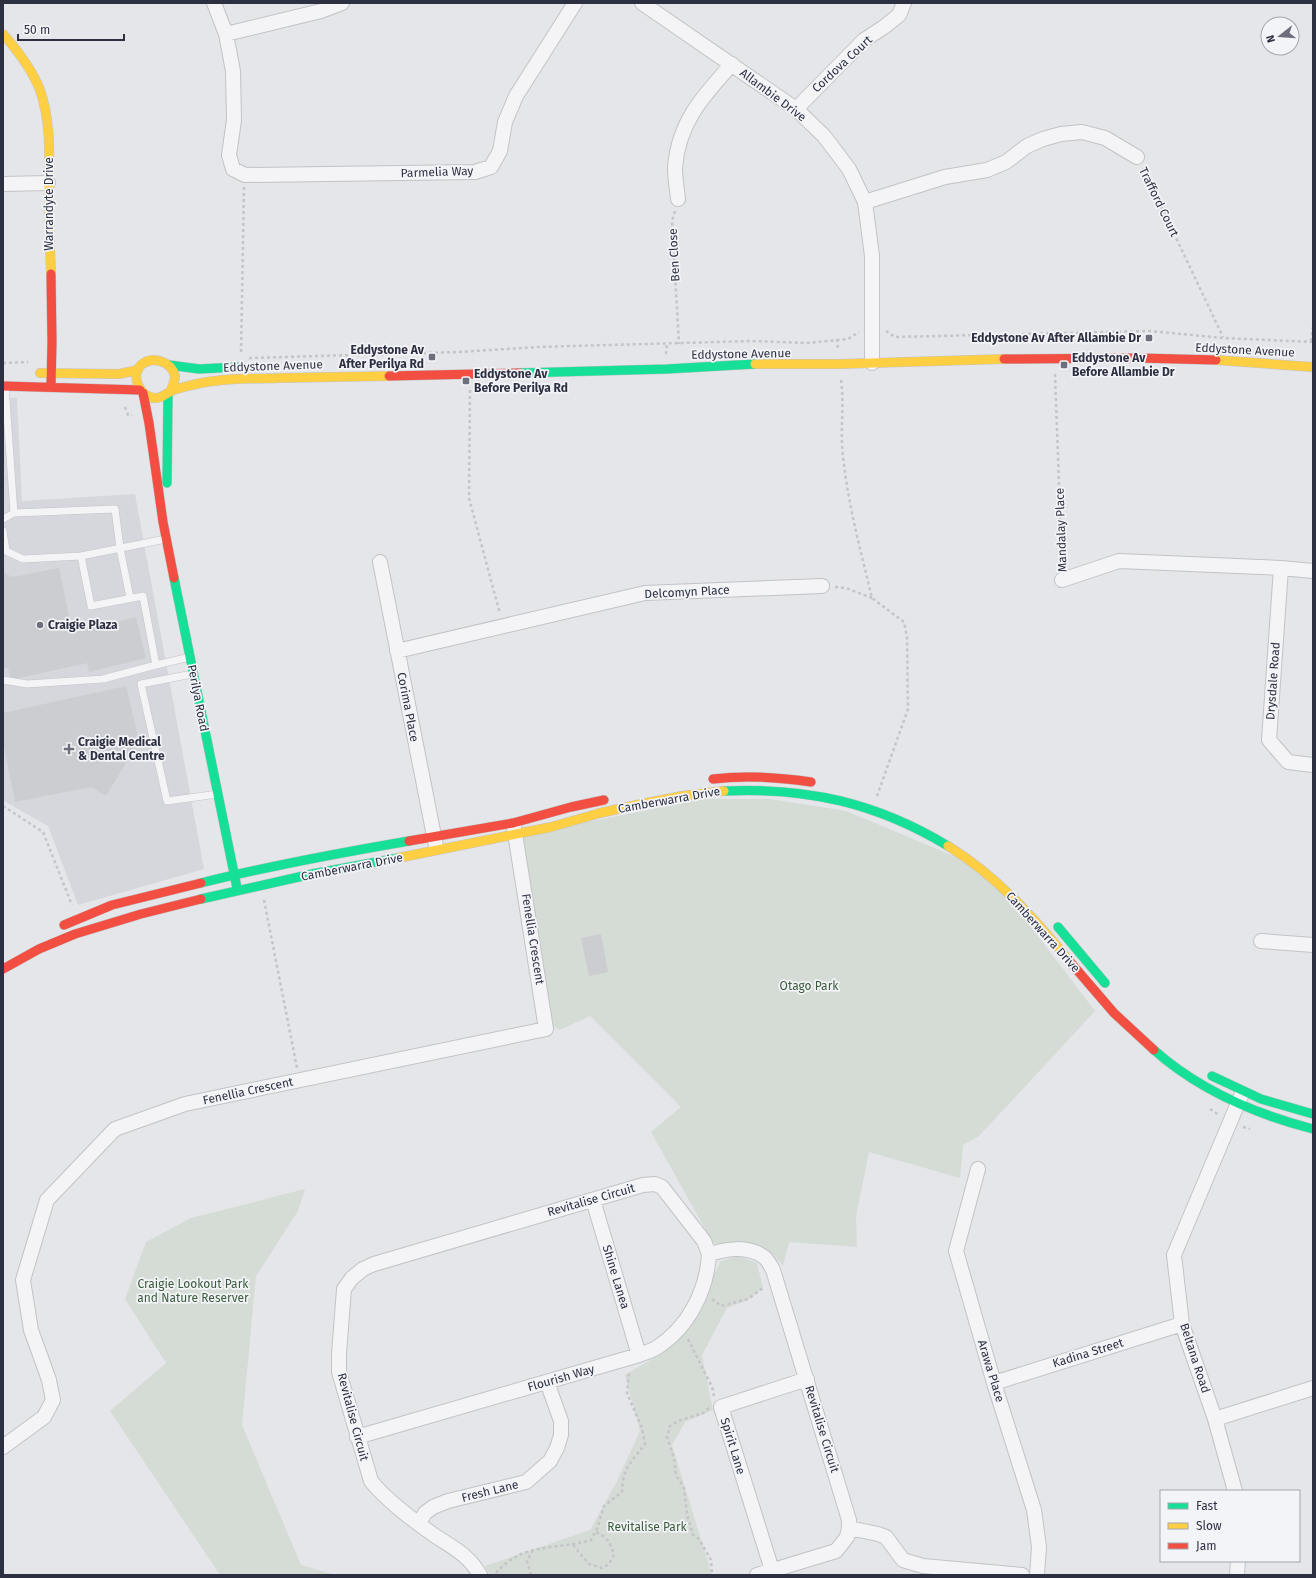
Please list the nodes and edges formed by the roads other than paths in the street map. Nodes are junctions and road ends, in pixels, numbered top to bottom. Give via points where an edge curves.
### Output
1 (214, 3) edge
2 (342, 3) edge
3 (575, 3) edge
4 (642, 3) edge
5 (904, 3) edge
6 (3, 34) edge
7 (226, 34) junction
8 (732, 64) junction
9 (796, 109) junction
10 (1137, 157) road end
11 (48, 183) junction
12 (3, 184) edge
13 (678, 199) road end
14 (865, 202) junction
15 (872, 354) junction
16 (242, 362) road end
17 (169, 365) junction
18 (1313, 366) edge
19 (138, 370) junction
20 (52, 372) junction
21 (31, 373) dead end
22 (4, 386) edge
23 (51, 386) junction
24 (141, 391) junction
25 (169, 392) junction
26 (162, 504) junction
27 (14, 513) junction
28 (3, 520) edge
29 (3, 531) edge
30 (166, 539) junction
31 (120, 548) junction
32 (82, 556) junction
33 (380, 562) dead end
34 (1281, 568) junction
35 (1313, 571) edge
36 (1062, 580) road end
37 (822, 586) road end
38 (130, 598) junction
39 (397, 651) junction
40 (190, 657) junction
41 (156, 665) junction
42 (193, 674) junction
43 (3, 680) edge
44 (1313, 765) edge
45 (706, 780) dead end
46 (823, 784) dead end
47 (218, 794) junction
48 (614, 798) dead end
49 (514, 828) junction
50 (434, 836) junction
51 (437, 851) junction
52 (234, 875) junction
53 (237, 891) junction
54 (1054, 922) dead end
55 (54, 928) dead end
56 (1261, 941) dead end
57 (1313, 945) edge
58 (3, 969) edge
59 (1110, 989) dead end
60 (1204, 1071) dead end
61 (1240, 1098) junction
62 (1313, 1114) edge
63 (1313, 1129) edge
64 (978, 1169) dead end
65 (593, 1200) junction
66 (709, 1254) junction
67 (1182, 1324) junction
68 (639, 1355) junction
69 (807, 1379) junction
70 (547, 1382) junction
71 (994, 1383) junction
72 (1313, 1388) edge
73 (1215, 1419) junction
74 (358, 1437) junction
75 (3, 1447) edge
76 (1235, 1490) edge
77 (419, 1523) junction
78 (849, 1528) junction
79 (1238, 1562) edge
80 (772, 1570) junction
81 (480, 1575) edge
82 (757, 1575) edge
83 (1022, 1575) edge
84 (1037, 1575) edge
85 (1237, 1575) edge

1 - 7 street
2 - 7 street via 320,11
3 - 7 street, Parmelia Way via 516,96 505,122 500,151 491,167 475,172 245,174 233,169 230,156 234,120 233,78
4 - 8 street, Allambie Drive
5 - 9 street, Cordova Court via 899,15 864,40
6 - 11 street, Warrandyte Drive via 18,50 32,73 43,100 49,135
8 - 9 street, Allambie Drive
8 - 13 street via 690,116 678,145 675,170
9 - 14 street, Allambie Drive via 824,136 849,169
10 - 14 street, Trafford Court via 1105,138 1082,132 1061,134 1028,146 1006,162 987,170 945,176
11 - 12 street
11 - 20 street, Warrandyte Drive
14 - 15 street, Allambie Drive via 872,256
15 - 18 street, Eddystone Avenue via 1018,359 1222,360
15 - 25 street, Eddystone Avenue via 765,364 667,369 248,379 206,382
16 - 17 street, Eddystone Avenue via 199,369
17 - 19 street via 154,359 143,364
17 - 25 street via 173,369 175,380
19 - 20 street via 119,374
19 - 24 street via 137,380
20 - 21 street
20 - 23 street, Warrandyte Drive
22 - 23 street
22 - 27 lane
23 - 24 street
24 - 25 street via 155,398
24 - 26 street, Perilya Road via 148,412
25 - 26 street, Perilya Road via 168,482
26 - 30 street, Perilya Road via 162,522
27 - 28 lane
27 - 31 lane via 115,509
29 - 32 lane via 6,551 22,559
30 - 31 lane
30 - 40 street, Perilya Road
31 - 32 lane
31 - 38 lane
32 - 38 lane via 91,606
33 - 39 street, Corima Place
34 - 35 street, Mandalay Place
34 - 36 street, Mandalay Place via 1119,561
34 - 44 street, Drysdale Road via 1269,740 1288,762
37 - 39 street, Delcomyn Place via 644,593
38 - 41 lane via 143,596
39 - 50 street, Corima Place
40 - 41 lane
40 - 42 street, Perilya Road
41 - 43 lane via 103,679 27,684
42 - 47 street, Perilya Road
42 - 47 lane via 141,684 167,801
45 - 46 street, Camberwarra Drive via 753,776 782,777
47 - 52 street, Perilya Road
48 - 49 street, Camberwarra Drive via 571,807
49 - 50 street, Camberwarra Drive
49 - 51 street, Camberwarra Drive
49 - 61 street, Camberwarra Drive via 569,823 596,814 692,794 726,790 803,793 831,798 892,817 958,852 1017,899 1115,1014 1167,1060 1193,1078
49 - 75 street, Fenellia Crescent via 546,1029 185,1104 115,1129 47,1200 23,1280 31,1330 49,1380 53,1400 44,1417
50 - 51 street, Corima Place
50 - 52 street, Camberwarra Drive
51 - 53 street, Camberwarra Drive
52 - 53 street, Perilya Road
52 - 55 street, Camberwarra Drive via 112,904
53 - 58 street, Camberwarra Drive via 150,910 82,931
54 - 59 street, Camberwarra Drive
56 - 57 street
60 - 61 street, Camberwarra Drive
61 - 62 street, Camberwarra Drive
61 - 63 street, Camberwarra Drive via 1267,1115
61 - 67 street, Beltana Road via 1174,1255
64 - 71 street, Arawa Place via 956,1251
65 - 66 street, Revitalise Circuit via 644,1185 655,1184 662,1187 704,1241
65 - 68 street, Shine Lanea
65 - 74 street, Revitalise Circuit via 374,1264 352,1278 344,1289 339,1372
66 - 68 street, Flourish Way via 705,1281 682,1325 656,1348
66 - 69 street, Revitalise Circuit via 738,1248 753,1251 765,1258 778,1283
67 - 71 street, Kadina Street
67 - 73 street, Beltana Road
68 - 70 street, Flourish Way
69 - 78 street, Revitalise Circuit via 849,1520
69 - 80 street, Spirit Lane via 721,1407
70 - 74 street, Flourish Way
70 - 77 street, Fresh Lane via 561,1421 561,1435 550,1461 526,1482 448,1501 425,1513
71 - 84 street, Arawa Place via 1034,1510 1039,1547
72 - 73 street
73 - 76 street, Beltana Road
74 - 77 street, Revitalise Circuit via 371,1480 378,1490
77 - 81 street, Revitalise Circuit via 458,1549
78 - 80 street via 847,1538 836,1550
78 - 83 street via 886,1537 903,1560 909,1563
79 - 85 street
80 - 82 street

